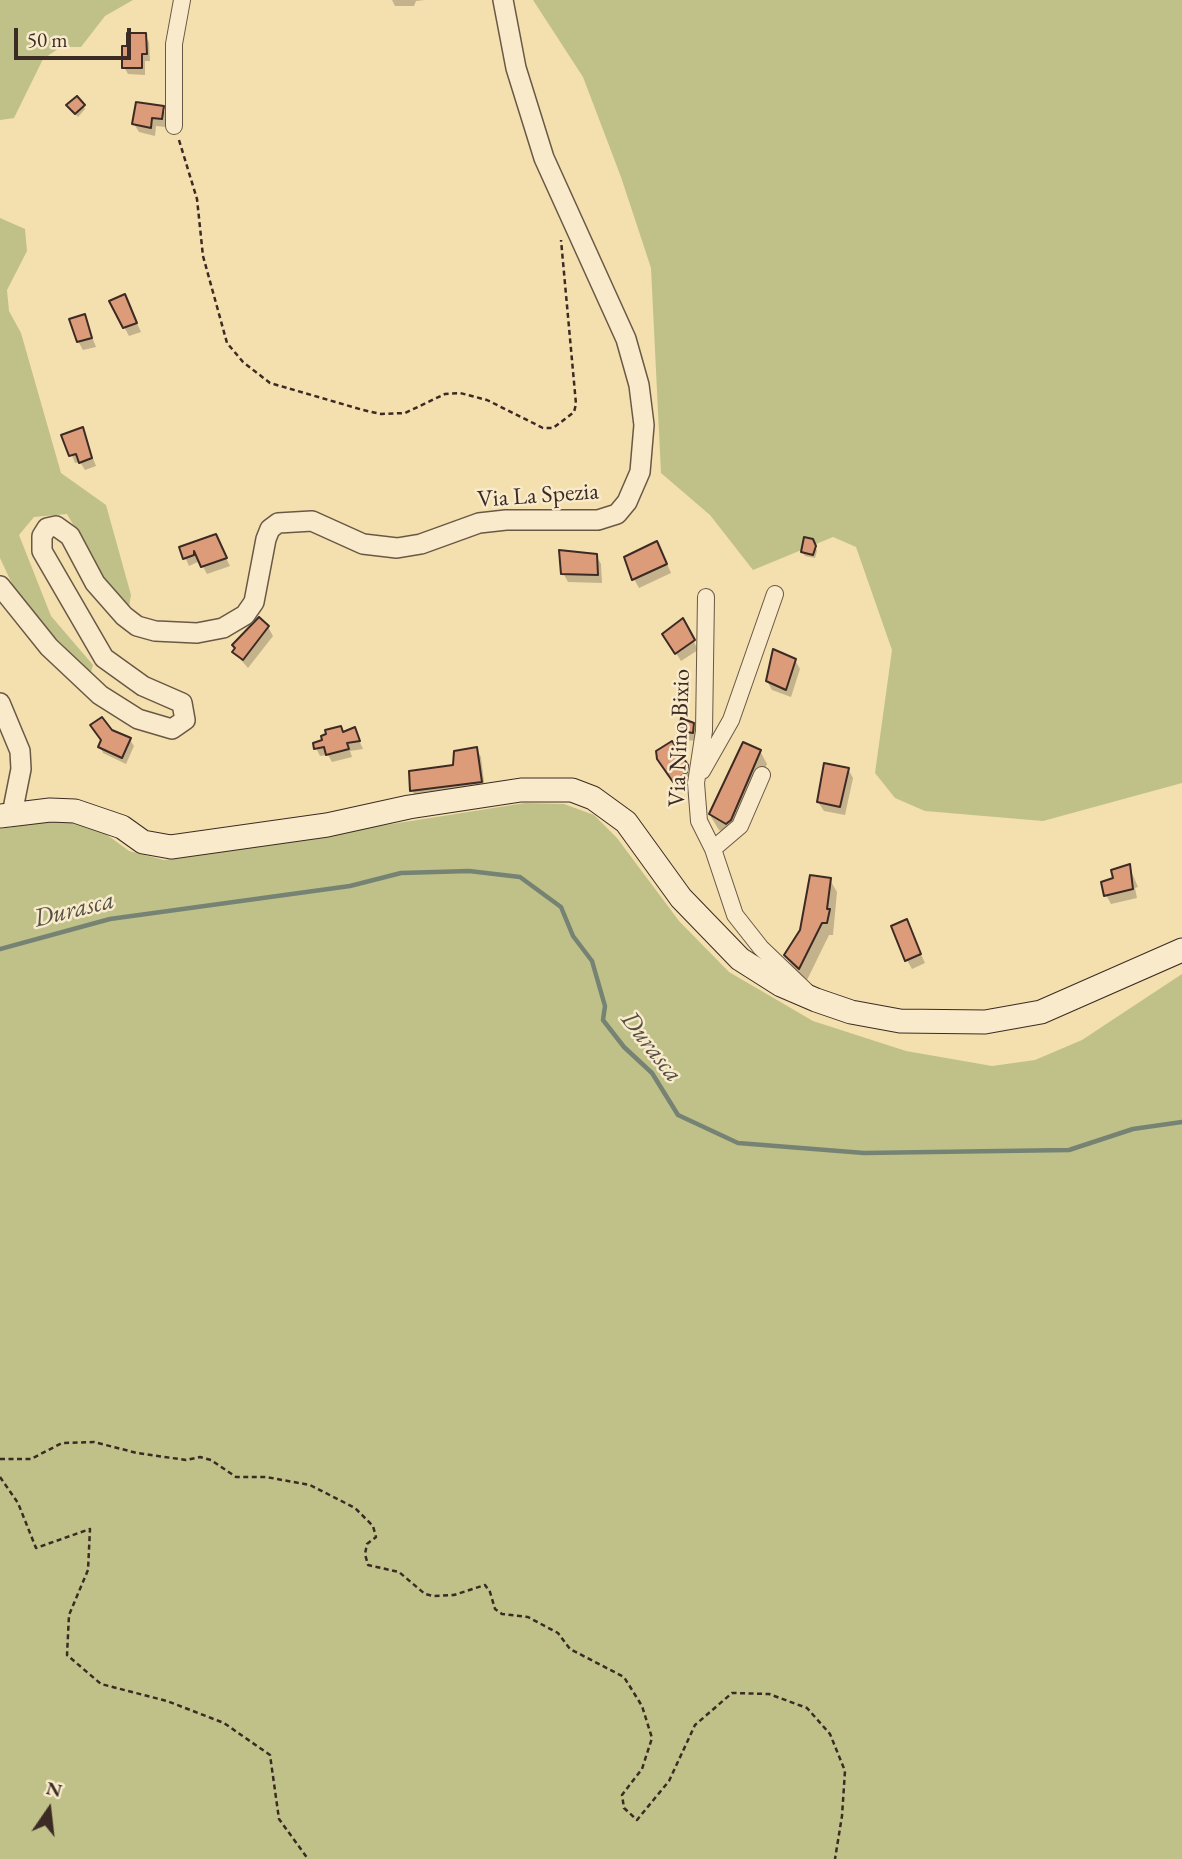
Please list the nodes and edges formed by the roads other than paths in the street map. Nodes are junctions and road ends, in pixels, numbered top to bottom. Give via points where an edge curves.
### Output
1 (182, 0) edge
2 (503, 0) edge
3 (174, 126) road end
4 (0, 586) edge
5 (775, 594) dead end
6 (706, 597) dead end
7 (706, 649) junction
8 (694, 679) dead end
9 (0, 703) edge
10 (762, 775) dead end
11 (695, 783) junction
12 (6, 815) edge
13 (713, 849) junction
14 (1182, 950) edge
15 (816, 1000) junction

1 - 3 street via 174,44
2 - 4 street, Via La Spezia via 520,81 544,158 626,339 639,386 644,425 640,472 632,494 617,513 598,520 479,523 397,548 363,544 312,520 289,520 270,529 256,593 245,615 223,628 173,633 137,626 124,616 95,583 69,536 56,526 47,528 42,536 43,551 104,658 143,686 182,703 185,720 172,729 138,719 100,695 49,647
5 - 11 street via 730,720
6 - 7 street, Via Nino Bixio
7 - 8 street, Via Nino Bixio
7 - 11 street, Via Nino Bixio via 704,732
9 - 12 street via 20,751 21,769
10 - 13 street via 740,826
11 - 13 street, Via Nino Bixio via 699,821
12 - 15 main road via 75,811 122,827 144,842 171,847 521,790 572,790 593,798 626,822 681,898 740,959
13 - 15 street, Via Nino Bixio via 735,915 761,948
14 - 15 main road via 1041,1012 985,1022 900,1021

